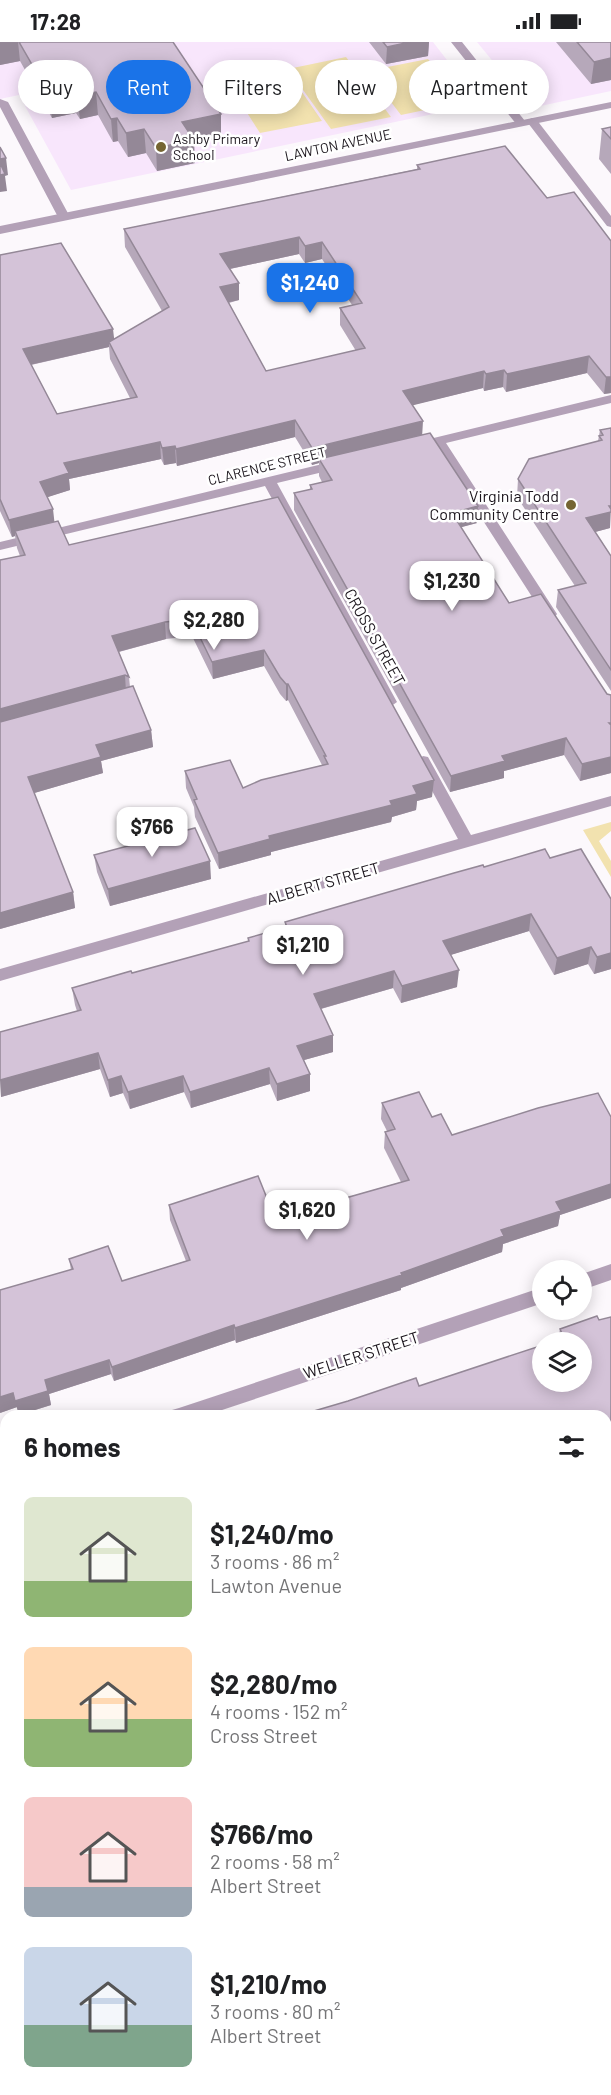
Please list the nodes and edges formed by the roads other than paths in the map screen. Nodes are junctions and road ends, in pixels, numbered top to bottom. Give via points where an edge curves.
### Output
1 (456, 42) edge
2 (2, 103) edge
3 (611, 105) edge
4 (526, 122) junction
5 (64, 217) junction
6 (611, 224) edge
7 (0, 230) edge
8 (611, 399) edge
9 (438, 441) junction
10 (405, 449) edge
11 (349, 462) edge
12 (269, 481) junction
13 (0, 546) edge
14 (559, 628) edge
15 (396, 713) edge
16 (414, 745) edge
17 (611, 801) edge
18 (467, 842) junction
19 (0, 975) edge
20 (611, 1272) edge
21 (592, 1279) edge
22 (532, 1299) edge
23 (197, 1410) edge

1 - 4 street
2 - 5 street
3 - 4 street, LAWTON AVENUE
4 - 5 street, LAWTON AVENUE
4 - 6 street
5 - 7 street, LAWTON AVENUE
8 - 9 street
9 - 10 street
9 - 14 street
11 - 12 street, CLARENCE STREET
12 - 13 street, CLARENCE STREET
12 - 15 street, CROSS STREET
16 - 18 street
17 - 18 street, ALBERT STREET
18 - 19 street, ALBERT STREET
20 - 21 street
22 - 23 street, WELLER STREET

